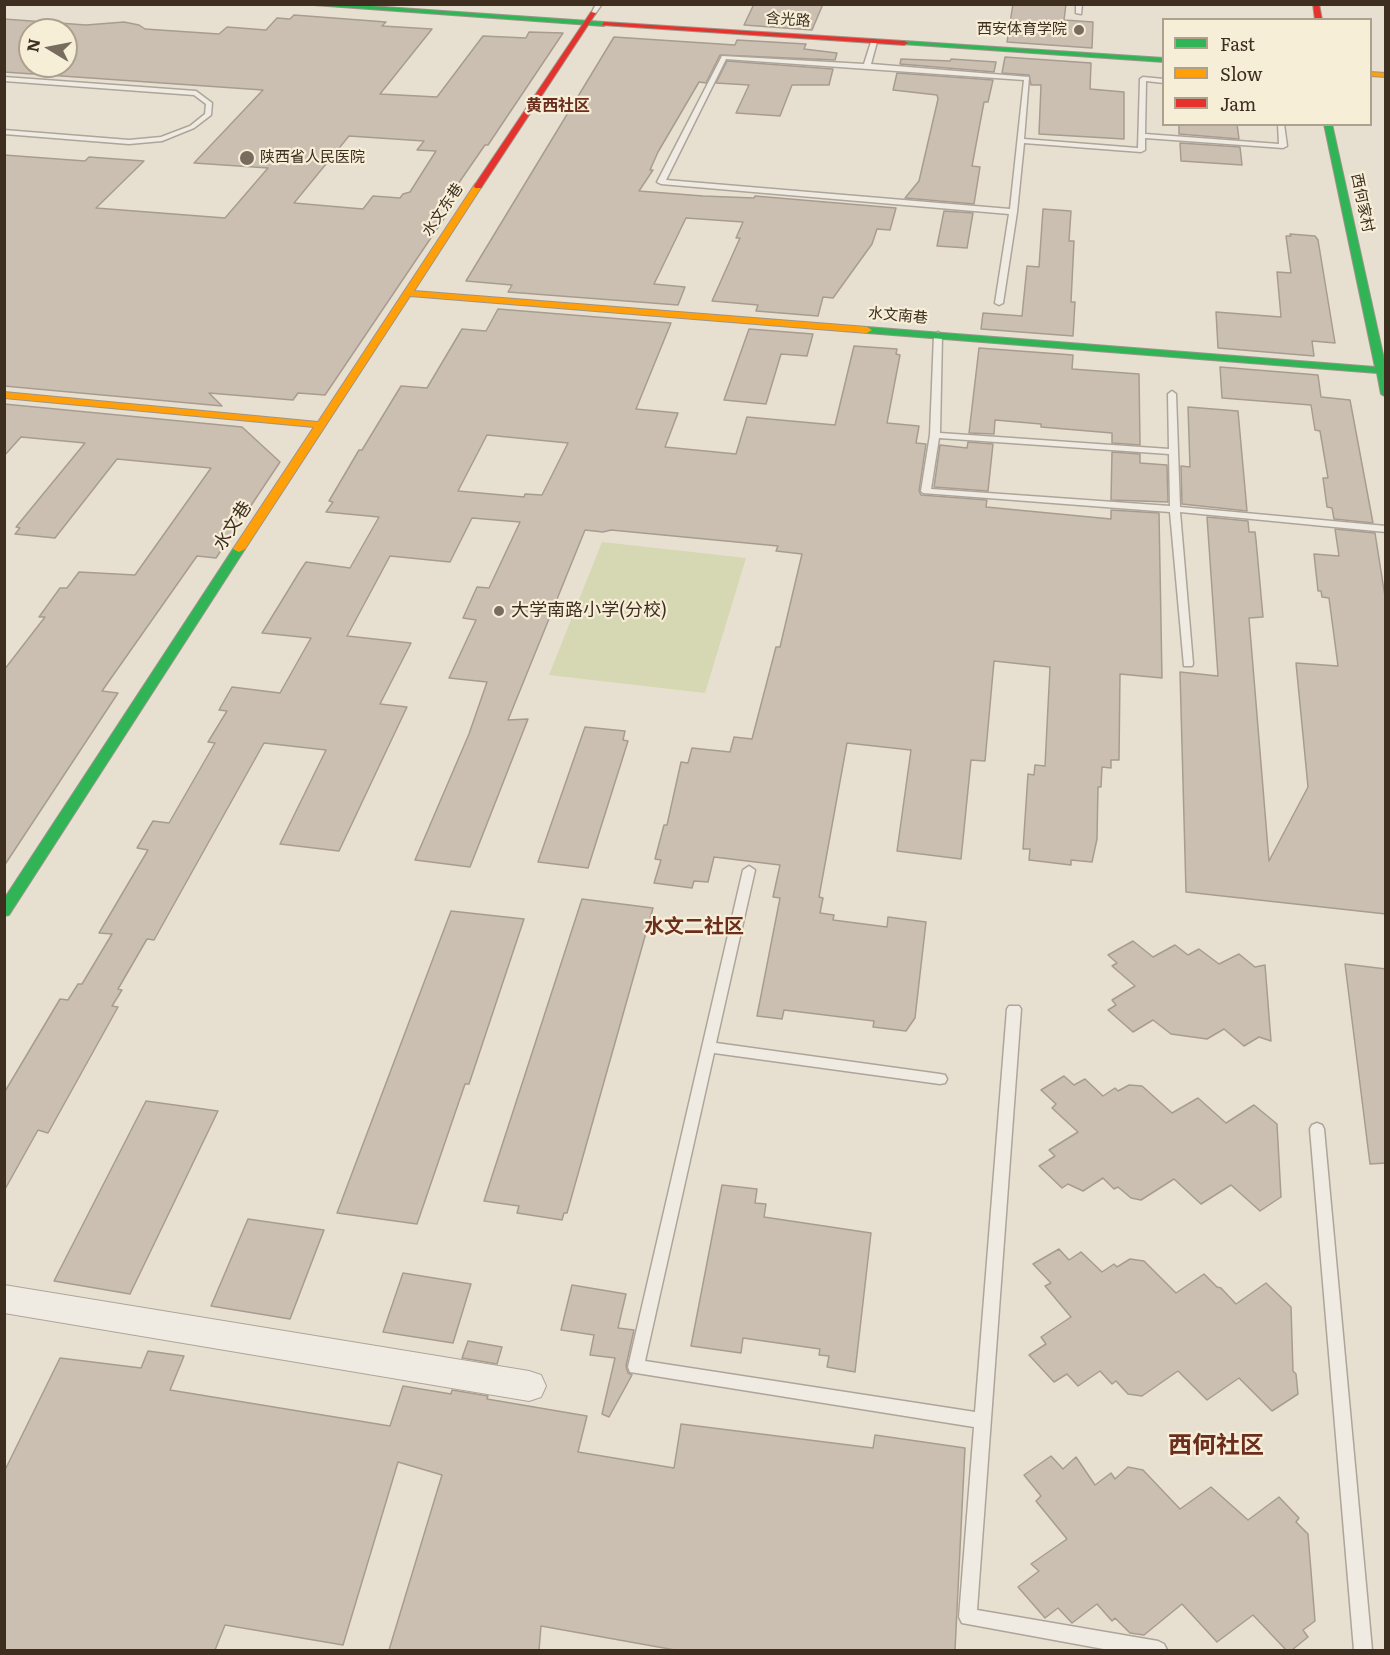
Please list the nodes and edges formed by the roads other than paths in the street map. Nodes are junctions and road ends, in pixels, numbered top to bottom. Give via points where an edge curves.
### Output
1 (303, 4) edge
2 (456, 4) edge
3 (1080, 4) edge
4 (1078, 13) dead end
5 (593, 14) edge
6 (874, 42) junction
7 (1162, 50) edge
8 (1162, 60) edge
9 (867, 66) junction
10 (4, 78) edge
11 (1162, 81) edge
12 (1281, 126) edge
13 (1328, 126) edge
14 (4, 132) edge
15 (1141, 136) junction
16 (1020, 141) junction
17 (1012, 212) junction
18 (408, 293) junction
19 (999, 303) dead end
20 (938, 335) junction
21 (1383, 371) edge
22 (1172, 394) dead end
23 (1386, 394) edge
24 (4, 395) edge
25 (320, 425) junction
26 (935, 435) junction
27 (1173, 452) junction
28 (1175, 509) junction
29 (1386, 529) edge
30 (1188, 664) dead end
31 (749, 870) dead end
32 (4, 911) edge
33 (1014, 1009) dead end
34 (709, 1047) junction
35 (940, 1078) dead end
36 (1317, 1129) dead end
37 (4, 1299) edge
38 (529, 1386) dead end
39 (983, 1421) junction
40 (1158, 1650) edge
41 (1364, 1650) edge

1 - 5 street, 含光路
2 - 5 street, 含光路
3 - 4 lane
5 - 6 street, 含光路
5 - 7 street, 含光路
5 - 18 street, 水文东巷
6 - 8 street, 含光路
6 - 9 lane
9 - 16 lane via 1027,78
9 - 17 lane via 724,57 661,182
10 - 14 lane via 196,93 209,103 208,115 192,127 162,139 129,142
11 - 15 lane via 1143,79
12 - 15 lane via 1283,146
13 - 21 street, 西何家村
15 - 16 lane via 1141,150
16 - 17 lane
17 - 19 lane
18 - 20 street, 水文南巷
18 - 25 street, 水文东巷
20 - 21 street, 水文南巷
20 - 26 lane
21 - 23 street, 西何家村
22 - 27 lane
24 - 25 street
25 - 32 street, 水文巷
26 - 27 lane
26 - 28 lane via 927,491
27 - 28 lane
28 - 29 lane
28 - 30 lane
31 - 34 lane
33 - 39 lane
34 - 35 lane
34 - 39 lane via 636,1367
36 - 41 lane
37 - 38 street
39 - 40 lane via 969,1617

